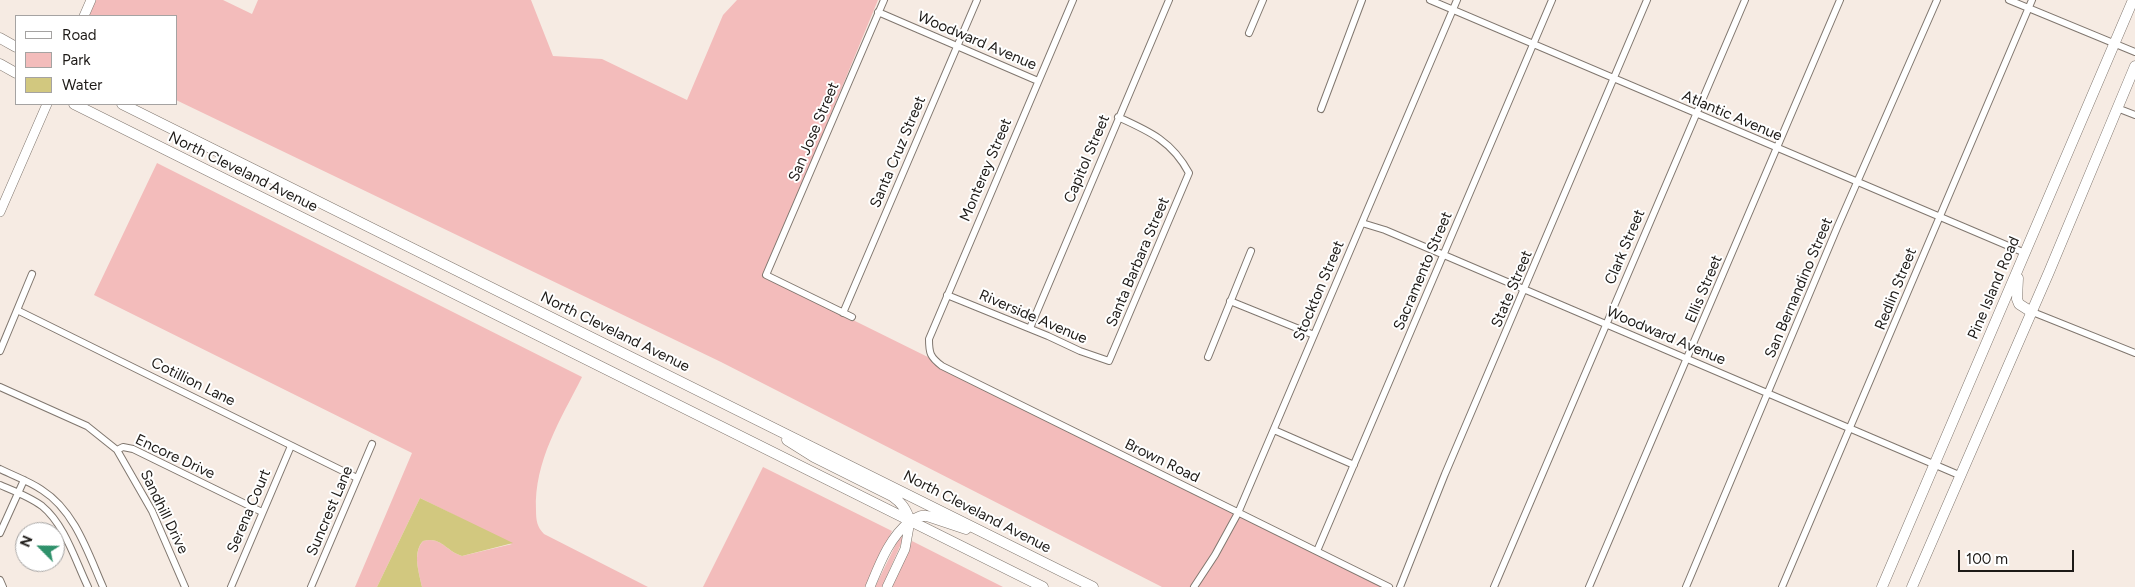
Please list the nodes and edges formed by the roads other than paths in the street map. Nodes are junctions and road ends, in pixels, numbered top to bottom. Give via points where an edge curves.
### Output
1 (91, 0) edge
2 (884, 0) edge
3 (977, 0) edge
4 (1073, 0) edge
5 (1169, 0) edge
6 (1263, 0) edge
7 (1362, 0) edge
8 (1430, 0) edge
9 (1456, 0) edge
10 (1552, 0) edge
11 (1647, 0) edge
12 (1744, 0) edge
13 (1840, 0) edge
14 (1937, 0) edge
15 (2009, 0) edge
16 (2032, 0) edge
17 (2133, 0) edge
18 (2028, 8) junction
19 (1452, 10) junction
20 (878, 12) junction
21 (84, 15) edge
22 (1249, 33) dead end
23 (0, 38) edge
24 (2114, 44) junction
25 (1533, 45) junction
26 (15, 46) edge
27 (956, 47) junction
28 (2135, 52) edge
29 (0, 64) edge
30 (2135, 66) edge
31 (15, 72) edge
32 (1612, 78) junction
33 (1038, 81) junction
34 (47, 105) edge
35 (76, 105) edge
36 (124, 105) edge
37 (2117, 108) junction
38 (1321, 109) dead end
39 (1696, 114) junction
40 (2135, 115) edge
41 (1118, 117) junction
42 (1778, 149) junction
43 (1858, 183) junction
44 (0, 212) edge
45 (1939, 217) junction
46 (1362, 223) junction
47 (1251, 251) dead end
48 (2025, 253) junction
49 (1444, 255) junction
50 (2018, 269) junction
51 (32, 274) dead end
52 (1525, 290) junction
53 (947, 295) junction
54 (1230, 302) junction
55 (17, 310) junction
56 (2030, 311) junction
57 (843, 313) junction
58 (852, 317) dead end
59 (1606, 324) junction
60 (1030, 328) junction
61 (1314, 335) junction
62 (0, 351) edge
63 (929, 352) joint
64 (2135, 353) edge
65 (1208, 357) dead end
66 (1687, 359) junction
67 (1109, 361) joint
68 (0, 387) edge
69 (1768, 394) junction
70 (735, 408) junction
71 (1849, 428) junction
72 (1274, 430) junction
73 (372, 444) dead end
74 (291, 446) junction
75 (117, 450) junction
76 (1354, 465) junction
77 (1934, 465) junction
78 (0, 469) edge
79 (1959, 476) junction
80 (357, 478) junction
81 (24, 480) junction
82 (0, 485) edge
83 (18, 493) junction
84 (262, 512) junction
85 (1238, 513) junction
86 (910, 521) junction
87 (0, 534) edge
88 (1006, 544) junction
89 (1316, 552) junction
90 (0, 580) edge
91 (184, 585) edge
92 (3, 587) edge
93 (88, 587) edge
94 (103, 587) edge
95 (176, 587) edge
96 (231, 587) edge
97 (311, 587) edge
98 (870, 587) edge
99 (887, 587) edge
100 (1043, 587) edge
101 (1093, 587) edge
102 (1194, 587) edge
103 (1389, 587) edge
104 (1400, 587) edge
105 (1494, 587) edge
106 (1589, 587) edge
107 (1686, 587) edge
108 (1782, 587) edge
109 (1882, 587) edge
110 (1912, 587) edge

1 - 21 main road
2 - 20 street, San Jose Street
3 - 27 street, Santa Cruz Street
4 - 33 street, Monterey Street
5 - 41 street, Capitol Street
6 - 22 street
7 - 38 street
8 - 19 street, Atlantic Avenue
9 - 19 street, Stockton Street
10 - 25 street, Sacramento Street
11 - 32 street, State Street
12 - 39 street, Clark Street
13 - 42 street, Ellis Street
14 - 43 street, San Bernandino Street
15 - 18 street
16 - 18 street, Redlin Street
17 - 24 main road, Pine Island Road
18 - 24 street
18 - 45 street, Redlin Street
19 - 25 street, Atlantic Avenue
19 - 46 street, Stockton Street
20 - 27 street, Woodward Avenue
20 - 57 street, San Jose Street via 766,275
23 - 26 main road
24 - 28 street
24 - 48 main road, Pine Island Road
25 - 32 street, Atlantic Avenue
25 - 49 street, Sacramento Street
27 - 33 street, Woodward Avenue
27 - 57 street, Santa Cruz Street
29 - 31 main road
30 - 37 main road
32 - 39 street, Atlantic Avenue
32 - 52 street, State Street
33 - 53 street, Monterey Street
34 - 44 main road
35 - 86 main road, North Cleveland Avenue
36 - 70 main road, North Cleveland Avenue
37 - 40 street
37 - 56 main road
39 - 42 street, Atlantic Avenue
39 - 59 street, Clark Street
41 - 60 street, Capitol Street
41 - 67 street, Santa Barbara Street via 1158,136 1183,160 1190,173
42 - 43 street, Atlantic Avenue
42 - 66 street, Ellis Street
43 - 45 street, Atlantic Avenue
43 - 69 street, San Bernandino Street
45 - 48 street, Atlantic Avenue
45 - 71 street, Redlin Street
46 - 49 street, Woodward Avenue
46 - 61 street, Stockton Street
47 - 54 street
48 - 50 main road, Pine Island Road
49 - 52 street, Woodward Avenue
49 - 76 street, Sacramento Street
50 - 56 main road via 2017,299 2022,308
50 - 77 main road, Pine Island Road
51 - 55 street
52 - 59 street, Woodward Avenue
52 - 104 street, State Street
53 - 60 street, Riverside Avenue
53 - 63 street, Monterey Street via 929,339
54 - 61 street
54 - 65 street
55 - 62 street
55 - 74 street, Cotillion Lane
56 - 64 street
56 - 79 main road
57 - 58 street
59 - 66 street, Woodward Avenue
59 - 105 street, Clark Street
60 - 67 street, Riverside Avenue
61 - 72 street, Stockton Street
63 - 85 street, Brown Road via 932,359 942,366
66 - 69 street, Woodward Avenue
66 - 106 street, Ellis Street
68 - 75 street, Encore Drive via 87,426
69 - 71 street, Woodward Avenue
69 - 107 street, San Bernandino Street
70 - 86 main road via 814,458 900,501
70 - 88 main road, North Cleveland Avenue
71 - 77 street, Woodward Avenue
71 - 108 street, Redlin Street
72 - 76 street
72 - 85 street, Stockton Street
73 - 80 street, Suncrest Lane
74 - 80 street, Cotillion Lane
74 - 84 street, Serena Court
75 - 84 street, Encore Drive via 123,447 133,449
75 - 91 street, Sandhill Drive via 152,511
76 - 89 street, Sacramento Street
77 - 79 street, Woodward Avenue
77 - 109 main road, Pine Island Road
78 - 81 street
79 - 110 main road
80 - 97 street, Suncrest Lane
81 - 83 street
81 - 94 street via 43,490 66,513
82 - 83 street
83 - 87 street
83 - 93 street via 42,506 57,523
84 - 96 street, Serena Court
85 - 89 street, Brown Road
85 - 102 street, Stockton Street
86 - 88 main road via 927,516
86 - 98 main road via 890,543
86 - 99 main road via 905,549
86 - 100 main road, North Cleveland Avenue
88 - 101 main road, North Cleveland Avenue
89 - 103 street, Brown Road
90 - 92 street
91 - 95 street

